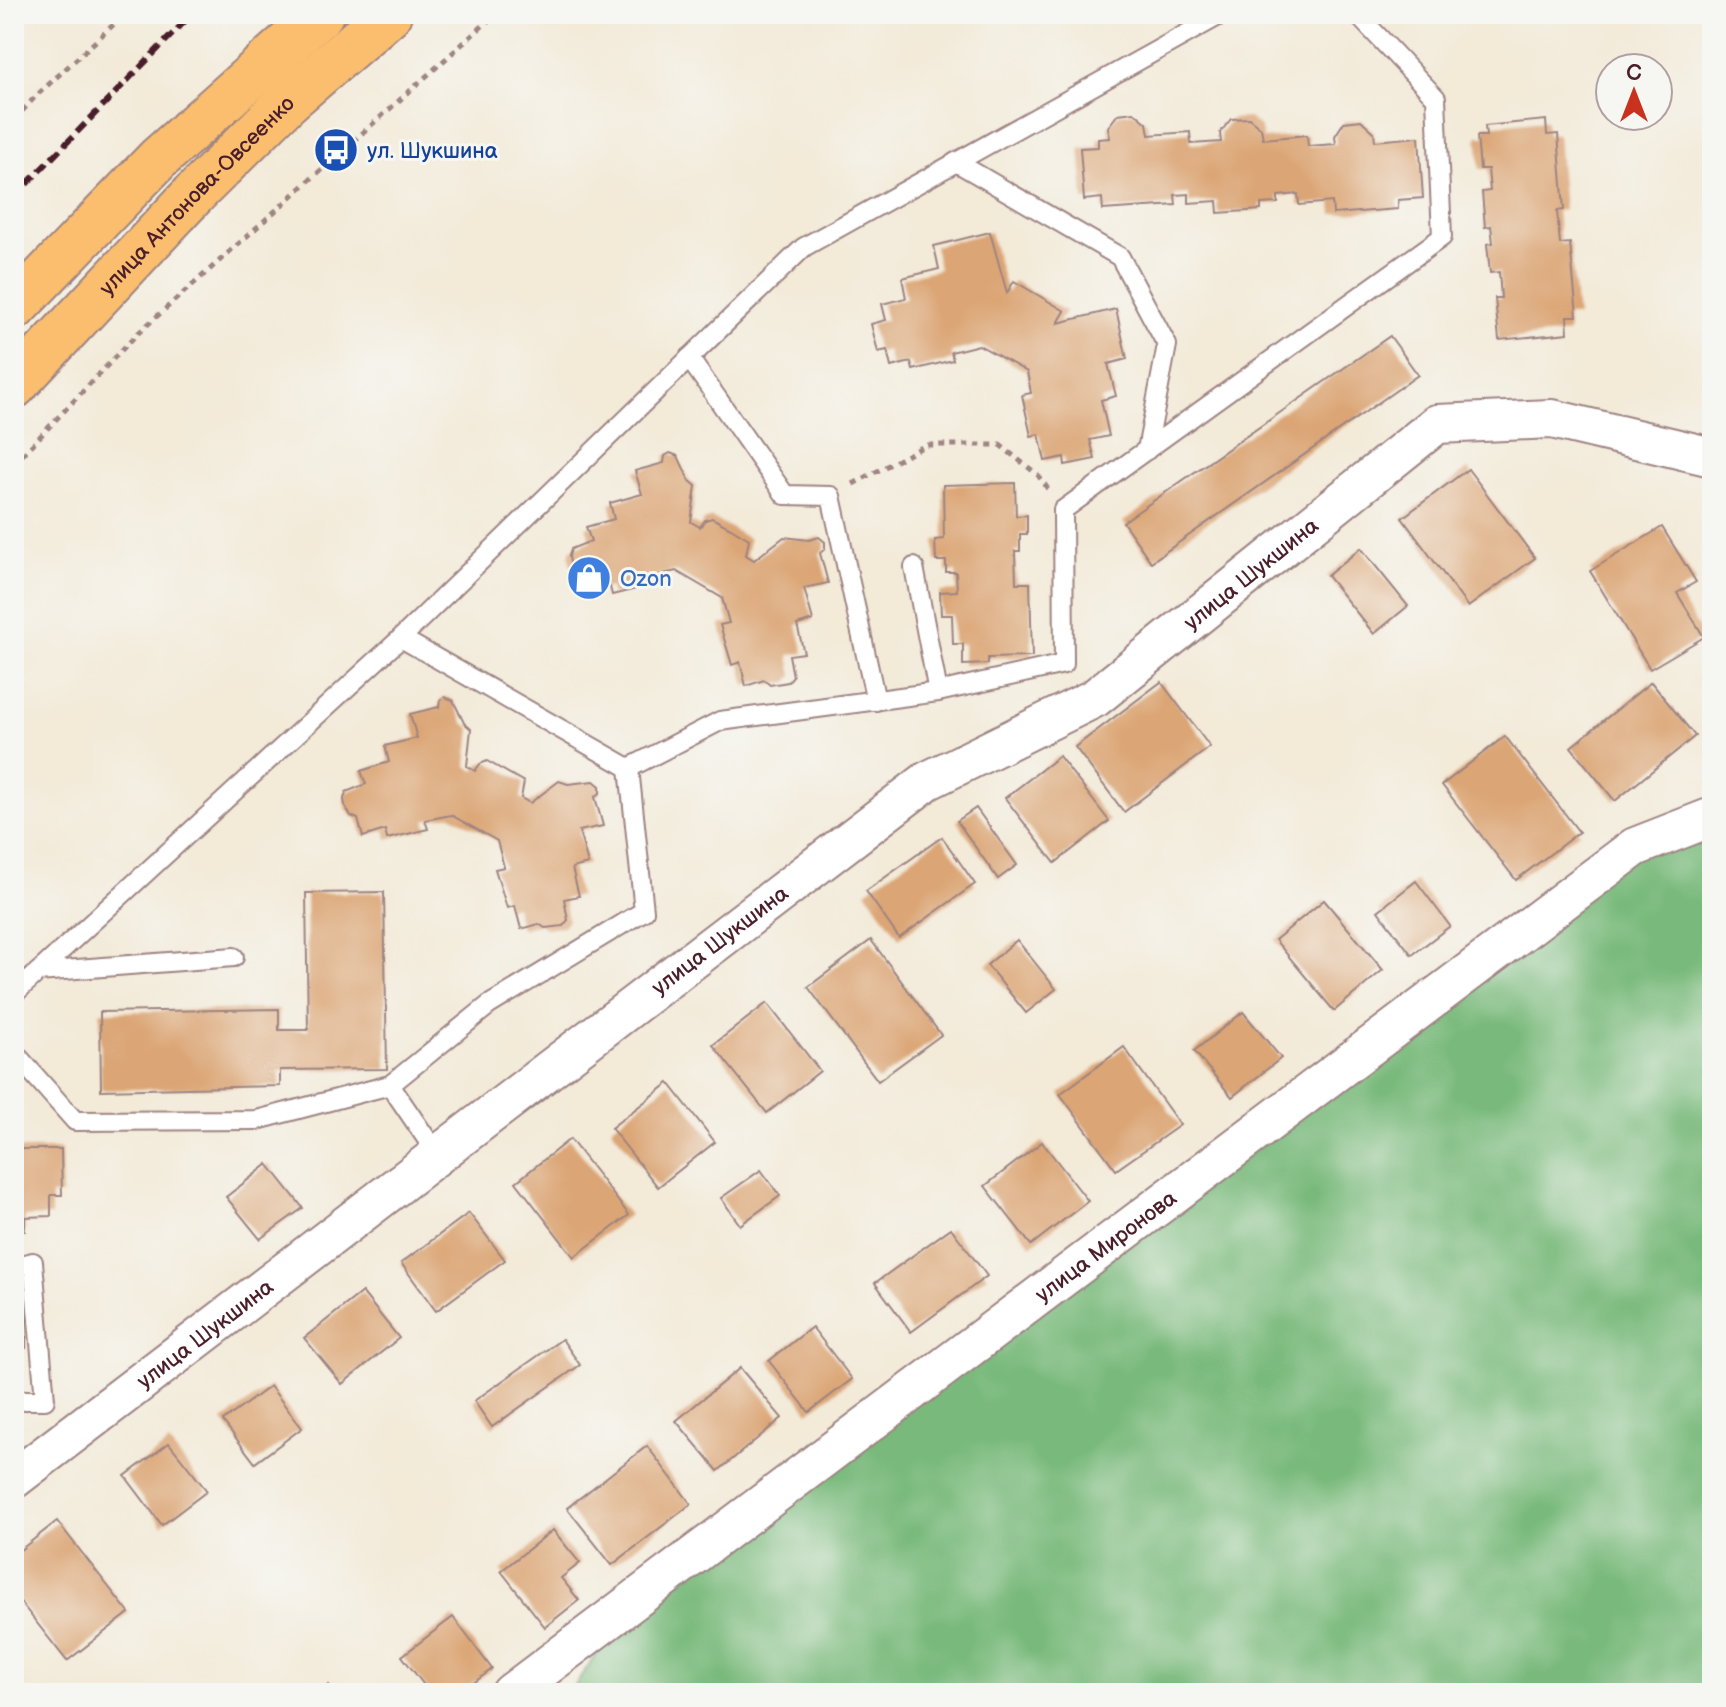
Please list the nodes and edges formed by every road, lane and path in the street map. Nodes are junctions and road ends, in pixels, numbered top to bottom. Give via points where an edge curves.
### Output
1 (125, 14) edge
2 (321, 14) edge
3 (389, 14) edge
4 (496, 14) edge
5 (1222, 14) edge
6 (1357, 14) edge
7 (14, 120) edge
8 (956, 162) junction
9 (14, 308) edge
10 (689, 358) junction
11 (14, 386) edge
12 (1147, 450) junction
13 (1712, 457) edge
14 (14, 464) edge
15 (831, 496) junction
16 (1063, 510) junction
17 (914, 567) dead end
18 (401, 638) junction
19 (938, 692) junction
20 (876, 701) junction
21 (629, 768) junction
22 (1712, 817) edge
23 (234, 957) dead end
24 (38, 972) junction
25 (14, 994) edge
26 (14, 1052) edge
27 (390, 1085) junction
28 (437, 1154) junction
29 (14, 1267) edge
30 (14, 1400) edge
31 (14, 1479) edge
32 (511, 1693) edge

1 - 7 path
2 - 9 highway, улица Антонова-Овсеенко via 158,159
3 - 11 highway, улица Антонова-Овсеенко via 203,184
4 - 14 path via 135,336
5 - 8 lane
6 - 12 lane via 1436,98 1442,237
8 - 10 lane via 804,247
8 - 12 lane via 1120,257 1167,345
10 - 15 lane via 785,495
10 - 18 lane
12 - 16 lane
13 - 28 street, улица Шукшина via 1552,419 1437,424 1095,698 927,781
15 - 16 path via 926,445 1000,445 1038,475
15 - 20 lane
16 - 19 lane via 1064,664
17 - 19 lane
18 - 21 lane
18 - 24 lane
19 - 20 lane
20 - 21 lane via 720,721
21 - 27 lane via 644,911 489,1005
22 - 32 street, улица Миронова via 1635,847
23 - 24 lane
24 - 25 lane
26 - 27 lane via 75,1121 257,1120
27 - 28 lane
28 - 31 street, улица Шукшина
29 - 30 lane via 33,1262 45,1400

